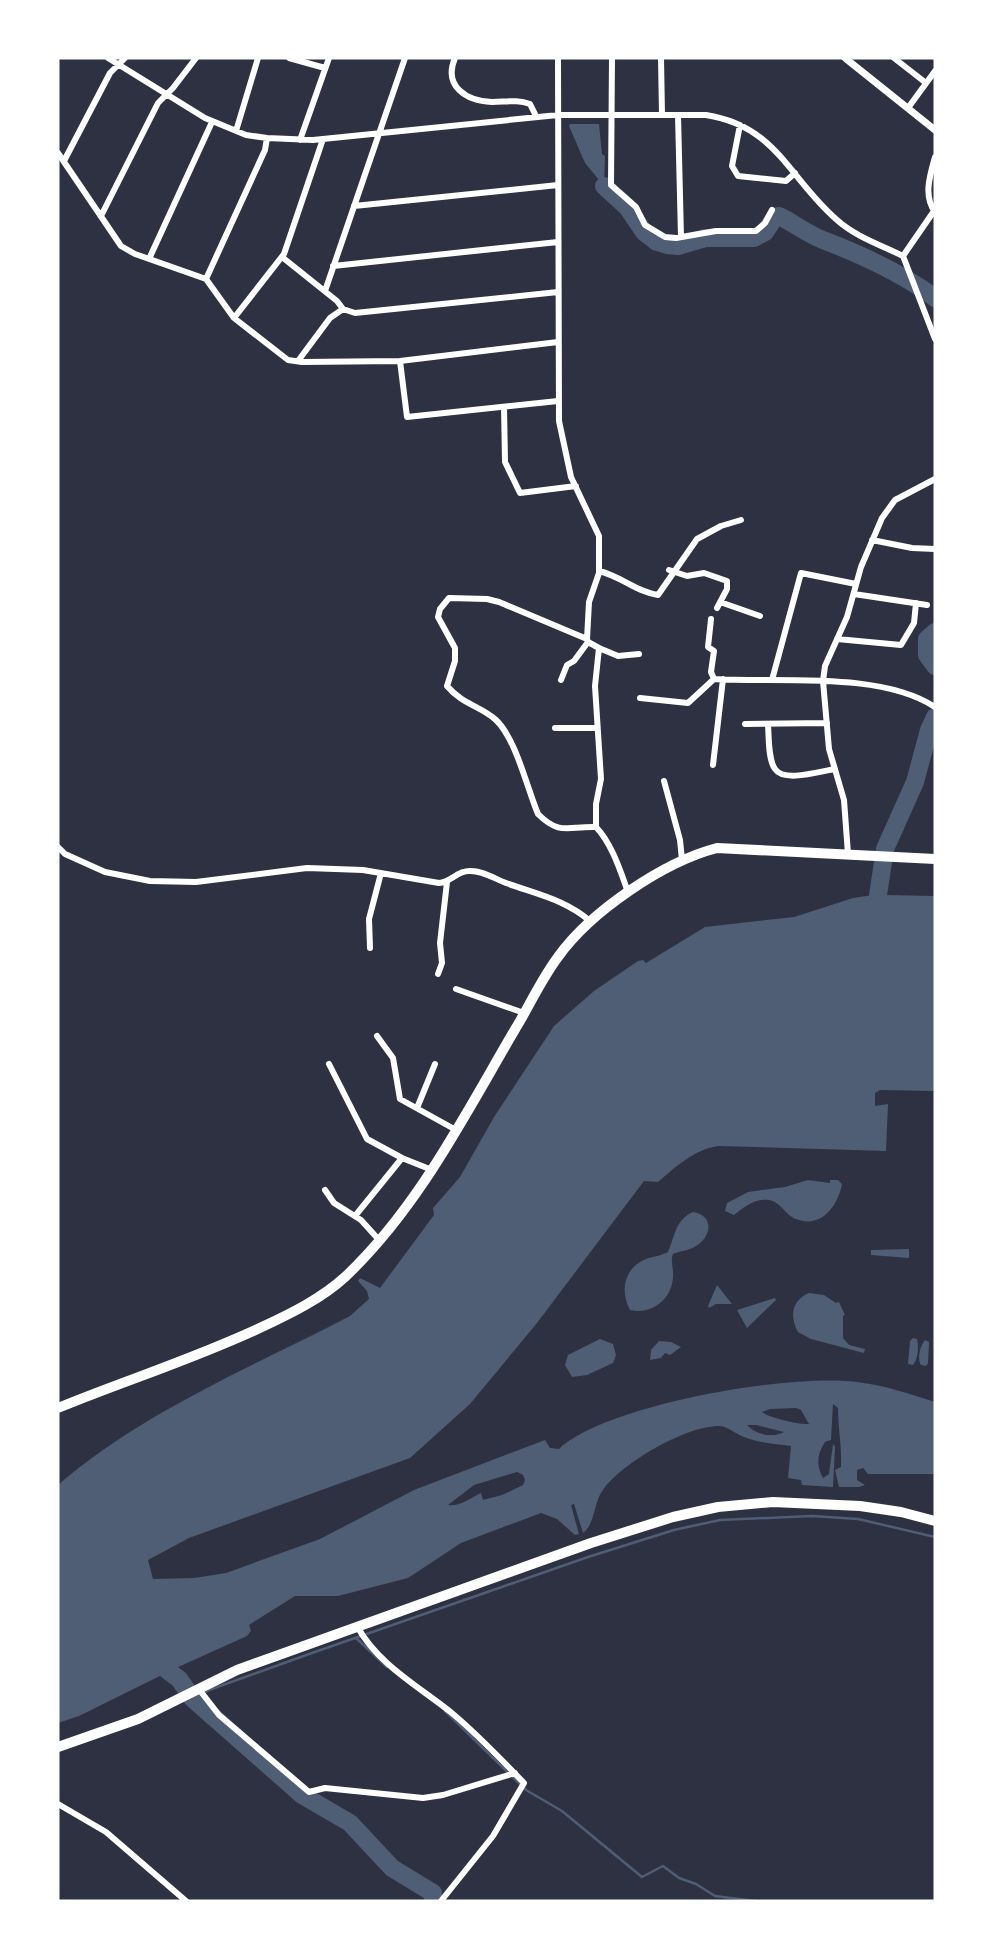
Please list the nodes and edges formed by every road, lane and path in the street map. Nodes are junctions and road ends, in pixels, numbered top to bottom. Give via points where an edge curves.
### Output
1 (108, 58) edge
2 (125, 58) edge
3 (196, 58) edge
4 (258, 58) edge
5 (289, 58) edge
6 (328, 58) edge
7 (405, 58) edge
8 (455, 58) edge
9 (558, 58) edge
10 (612, 58) edge
11 (661, 58) edge
12 (845, 58) edge
13 (894, 58) edge
14 (118, 64) junction
15 (325, 68) junction
16 (935, 71) edge
17 (926, 83) junction
18 (165, 96) junction
19 (908, 108) junction
20 (535, 114) dead end
21 (558, 115) junction
22 (611, 115) junction
23 (662, 115) junction
24 (678, 115) junction
25 (212, 122) junction
26 (740, 125) junction
27 (935, 130) edge
28 (236, 131) junction
29 (379, 134) junction
30 (267, 138) junction
31 (323, 139) junction
32 (300, 140) junction
33 (58, 153) edge
34 (935, 157) edge
35 (64, 161) junction
36 (795, 173) junction
37 (558, 185) junction
38 (354, 206) junction
39 (772, 210) dead end
40 (934, 212) edge
41 (101, 216) junction
42 (681, 237) junction
43 (558, 242) junction
44 (903, 256) junction
45 (282, 257) junction
46 (149, 259) junction
47 (334, 265) junction
48 (206, 278) junction
49 (325, 291) junction
50 (558, 292) junction
51 (343, 309) junction
52 (234, 318) junction
53 (935, 339) edge
54 (558, 342) junction
55 (400, 360) junction
56 (298, 361) junction
57 (558, 401) junction
58 (504, 407) junction
59 (935, 479) edge
60 (576, 486) junction
61 (741, 520) dead end
62 (872, 540) junction
63 (935, 550) edge
64 (599, 571) junction
65 (671, 571) junction
66 (856, 584) junction
67 (853, 594) junction
68 (916, 603) junction
69 (927, 605) dead end
70 (760, 616) dead end
71 (710, 619) dead end
72 (837, 639) junction
73 (588, 640) junction
74 (599, 648) junction
75 (639, 654) dead end
76 (714, 679) junction
77 (723, 679) junction
78 (561, 680) dead end
79 (772, 680) junction
80 (824, 681) junction
81 (640, 698) dead end
82 (934, 706) edge
83 (827, 723) junction
84 (745, 724) dead end
85 (768, 724) junction
86 (555, 727) dead end
87 (597, 728) junction
88 (713, 765) dead end
89 (835, 769) junction
90 (664, 781) dead end
91 (596, 827) junction
92 (58, 847) edge
93 (848, 854) junction
94 (935, 859) edge
95 (682, 860) junction
96 (381, 873) junction
97 (447, 882) junction
98 (628, 892) junction
99 (591, 922) junction
100 (370, 948) dead end
101 (438, 974) dead end
102 (456, 989) dead end
103 (524, 1013) junction
104 (377, 1036) dead end
105 (329, 1064) dead end
106 (435, 1064) dead end
107 (417, 1108) junction
108 (456, 1130) junction
109 (402, 1158) junction
110 (432, 1170) junction
111 (325, 1191) dead end
112 (355, 1216) junction
113 (380, 1241) junction
114 (58, 1408) edge
115 (935, 1521) edge
116 (357, 1626) junction
117 (190, 1691) junction
118 (58, 1747) edge
119 (515, 1773) junction
120 (58, 1804) edge
121 (186, 1901) edge
122 (440, 1901) edge

1 - 14 street
2 - 14 street
3 - 18 street
4 - 28 street
5 - 15 street
6 - 15 street
7 - 29 street
8 - 20 street via 451,80 458,90 482,100 521,100 530,104
9 - 21 street
10 - 22 street
11 - 23 street
12 - 19 street
13 - 17 street
14 - 18 street
14 - 35 street
15 - 32 street
16 - 17 street
17 - 19 street
18 - 25 street
18 - 41 street
19 - 27 street
21 - 22 street
21 - 29 street
21 - 37 street
22 - 23 street
22 - 42 street via 611,185 636,207 654,233
23 - 24 street
24 - 26 street via 722,118
24 - 42 street
25 - 28 street
25 - 46 street
26 - 36 street via 771,145
26 - 36 street via 732,166 738,176 786,181
28 - 30 street
29 - 31 street
29 - 38 street
30 - 32 street
30 - 48 street
31 - 32 street
31 - 45 street
33 - 35 street
34 - 40 street via 929,187
35 - 41 street
36 - 44 street via 838,222
37 - 38 street
37 - 43 street
38 - 47 street
39 - 42 street via 756,231
40 - 44 street
41 - 46 street via 121,246
43 - 47 street
43 - 50 street
44 - 53 street
45 - 49 street
45 - 52 street
46 - 48 street
47 - 49 street
48 - 52 street
49 - 51 street
50 - 51 street via 355,313
50 - 54 street
51 - 56 street via 330,318
52 - 56 street via 288,360
54 - 55 street
54 - 57 street
55 - 56 street
55 - 58 street via 407,417
57 - 58 street
57 - 60 street
58 - 60 street via 505,462 520,493
59 - 62 street via 895,500
60 - 64 street via 599,536
61 - 65 street via 703,535
62 - 63 street
62 - 66 street
64 - 65 street via 656,595
64 - 73 street via 589,602
65 - 70 street via 687,576 704,573 727,581 719,605
66 - 67 street
66 - 79 street via 802,573
67 - 68 street
67 - 72 street
68 - 69 street
68 - 72 street via 914,623 901,645
71 - 76 street via 708,647 715,651
72 - 80 street
73 - 74 street
73 - 78 street
73 - 91 street via 487,600 449,598 438,617 455,648 447,686 490,715 509,735 538,814 560,829
74 - 75 street via 618,656
74 - 87 street
76 - 77 street
76 - 81 street via 688,703
77 - 79 street
77 - 88 street
79 - 80 street
80 - 82 street via 897,689
80 - 83 street
83 - 85 street
83 - 89 street
84 - 85 street
85 - 89 street via 773,768 780,775
86 - 87 street
87 - 91 street via 601,779
89 - 93 street via 844,800
90 - 95 street
91 - 98 street
92 - 96 street via 105,872 150,881 195,883 307,868
93 - 94 main road
93 - 95 main road via 717,848
95 - 98 main road
96 - 97 street
96 - 100 street via 369,919
97 - 99 street via 468,871 481,873 578,910
97 - 101 street
98 - 99 main road
99 - 103 main road via 558,956
102 - 103 street
103 - 108 main road
104 - 107 street via 393,1058 400,1099
105 - 109 street via 367,1139
106 - 107 street
107 - 108 street
108 - 110 main road
109 - 110 street
109 - 112 street
110 - 113 main road
111 - 112 street
112 - 113 street
113 - 114 main road via 344,1278 294,1311 211,1350
115 - 116 main road via 860,1506 774,1502 718,1507 591,1543
116 - 117 main road
116 - 119 street via 380,1658 454,1715
117 - 118 main road via 138,1719
117 - 119 street via 309,1792 325,1788 423,1798
119 - 122 street via 524,1783 493,1836
120 - 121 street via 106,1832

